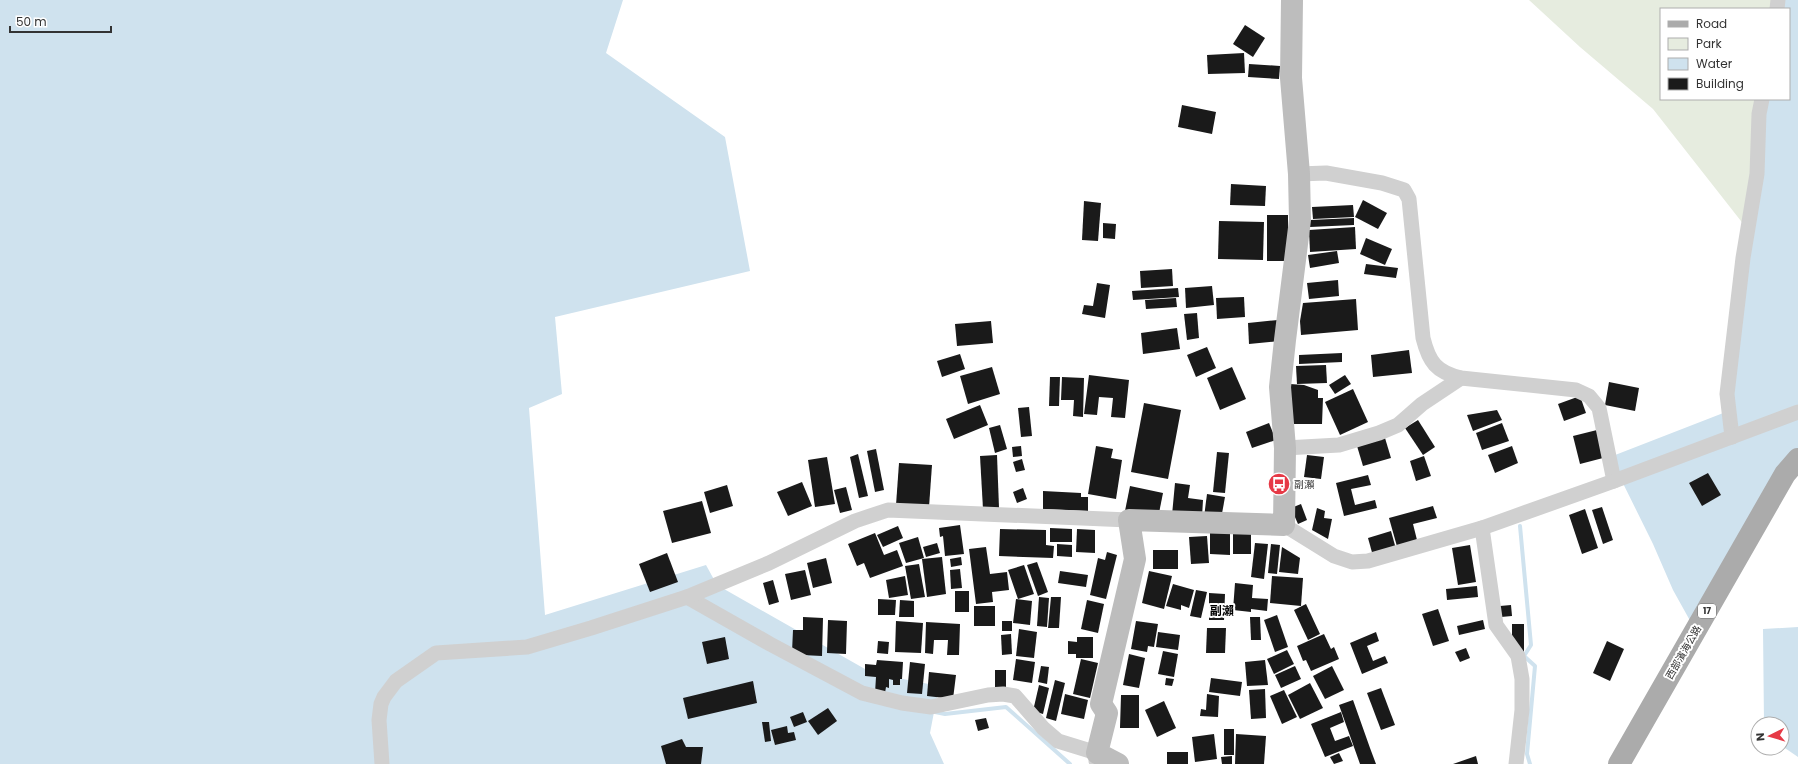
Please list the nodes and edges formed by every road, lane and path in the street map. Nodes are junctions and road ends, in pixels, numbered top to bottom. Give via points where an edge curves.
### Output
1 (1292, 0) edge
2 (1762, 100) edge
3 (1299, 174) junction
4 (1461, 378) junction
5 (1798, 412) edge
6 (1732, 437) junction
7 (1285, 448) junction
8 (1798, 459) edge
9 (1614, 481) junction
10 (1129, 520) junction
11 (1284, 525) junction
12 (1482, 528) junction
13 (687, 597) junction
14 (1096, 758) edge
15 (382, 764) edge
16 (1118, 764) edge
17 (1516, 764) edge
18 (1619, 764) edge

1 - 3 street via 1291,78
2 - 6 street via 1757,174 1743,258 1727,394
3 - 4 street via 1326,173 1382,183 1404,190 1409,198 1423,338 1428,357 1451,376
3 - 7 street via 1300,220 1280,387
4 - 7 street via 1422,404 1398,425 1379,433 1339,445
4 - 9 street via 1576,390 1589,396 1599,408
5 - 6 street
6 - 9 street
7 - 11 street
8 - 18 main road, 西部濱海公路 / 17 via 1785,474
9 - 12 street
10 - 11 street
10 - 13 street via 888,510 855,521 769,563
10 - 14 street via 1135,559 1101,704 1107,713
11 - 12 street via 1334,556 1352,562 1368,561
12 - 17 street via 1496,625 1518,656 1522,679 1522,710
13 - 14 street via 862,693 932,707 988,695 1015,696 1058,742
13 - 15 street via 527,647 436,653 396,681 389,688 381,704 379,720
14 - 16 street

